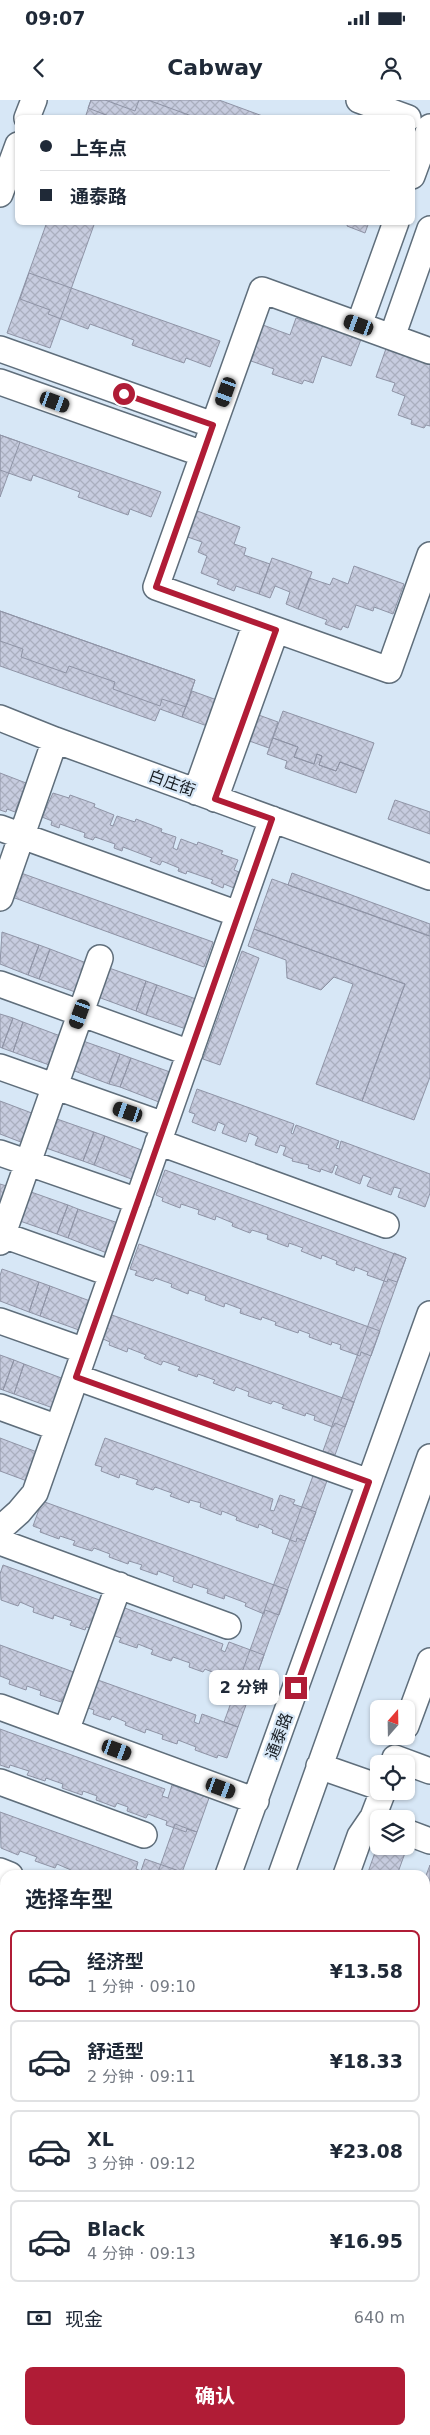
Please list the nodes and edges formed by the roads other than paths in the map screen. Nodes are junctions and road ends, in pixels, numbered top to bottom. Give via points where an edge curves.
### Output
1 (34, 100) edge
2 (360, 100) edge
3 (29, 115) edge
4 (400, 115) edge
5 (415, 120) edge
6 (430, 126) edge
7 (15, 153) edge
8 (415, 168) edge
9 (0, 194) edge
10 (395, 225) edge
11 (430, 229) edge
12 (359, 325) junction
13 (392, 337) junction
14 (0, 349) edge
15 (430, 351) edge
16 (0, 382) edge
17 (213, 425) junction
18 (203, 454) junction
19 (430, 555) edge
20 (266, 626) junction
21 (0, 718) edge
22 (55, 740) junction
23 (205, 795) junction
24 (272, 819) junction
25 (11, 832) edge
26 (430, 876) edge
27 (0, 898) edge
28 (238, 914) junction
29 (100, 958) dead end
30 (0, 984) edge
31 (80, 1014) junction
32 (190, 1053) junction
33 (0, 1067) edge
34 (55, 1086) junction
35 (162, 1134) junction
36 (0, 1153) edge
37 (28, 1163) junction
38 (138, 1201) junction
39 (386, 1225) dead end
40 (1, 1237) edge
41 (112, 1274) junction
42 (430, 1314) edge
43 (0, 1321) edge
44 (85, 1351) junction
45 (76, 1377) junction
46 (0, 1407) edge
47 (58, 1428) junction
48 (430, 1457) edge
49 (369, 1482) junction
50 (0, 1529) edge
51 (0, 1542) edge
52 (119, 1586) junction
53 (228, 1626) dead end
54 (430, 1661) edge
55 (415, 1702) edge
56 (0, 1707) edge
57 (66, 1731) junction
58 (396, 1753) edge
59 (319, 1766) junction
60 (430, 1771) edge
61 (0, 1782) edge
62 (370, 1784) edge
63 (256, 1800) junction
64 (370, 1826) edge
65 (144, 1835) dead end
66 (415, 1835) edge
67 (430, 1841) edge
68 (230, 1870) edge
69 (283, 1870) edge
70 (348, 1870) edge

1 - 3 street
2 - 4 street
5 - 6 street
6 - 8 street
7 - 9 street
10 - 12 street
11 - 13 street
12 - 13 street
12 - 17 street via 262,290
13 - 15 street
14 - 17 street
16 - 18 street
17 - 18 street
18 - 20 street via 156,587
19 - 20 street via 389,670
20 - 23 street
21 - 22 street, 白庄街
22 - 23 street, 白庄街
22 - 25 street
23 - 24 street, 白庄街
24 - 26 street, 白庄街
24 - 28 street
25 - 27 street
25 - 28 street
28 - 32 street
29 - 31 street
30 - 31 street
31 - 32 street
31 - 34 street
32 - 35 street
33 - 34 street
34 - 35 street
34 - 37 street
35 - 38 street
35 - 39 street
36 - 37 street
37 - 38 street
37 - 40 street
38 - 41 street
40 - 41 street
41 - 44 street
42 - 49 street, 通泰路
43 - 44 street
44 - 45 street
45 - 47 street
45 - 49 street
46 - 47 street
47 - 50 street via 35,1493
48 - 59 street
49 - 63 street, 通泰路
51 - 52 street
52 - 53 street
52 - 57 street
54 - 55 street
56 - 57 street
57 - 63 street
58 - 60 street
59 - 62 street
59 - 69 street
61 - 65 street
63 - 68 street, 通泰路
64 - 70 street via 360,1836
66 - 67 street

